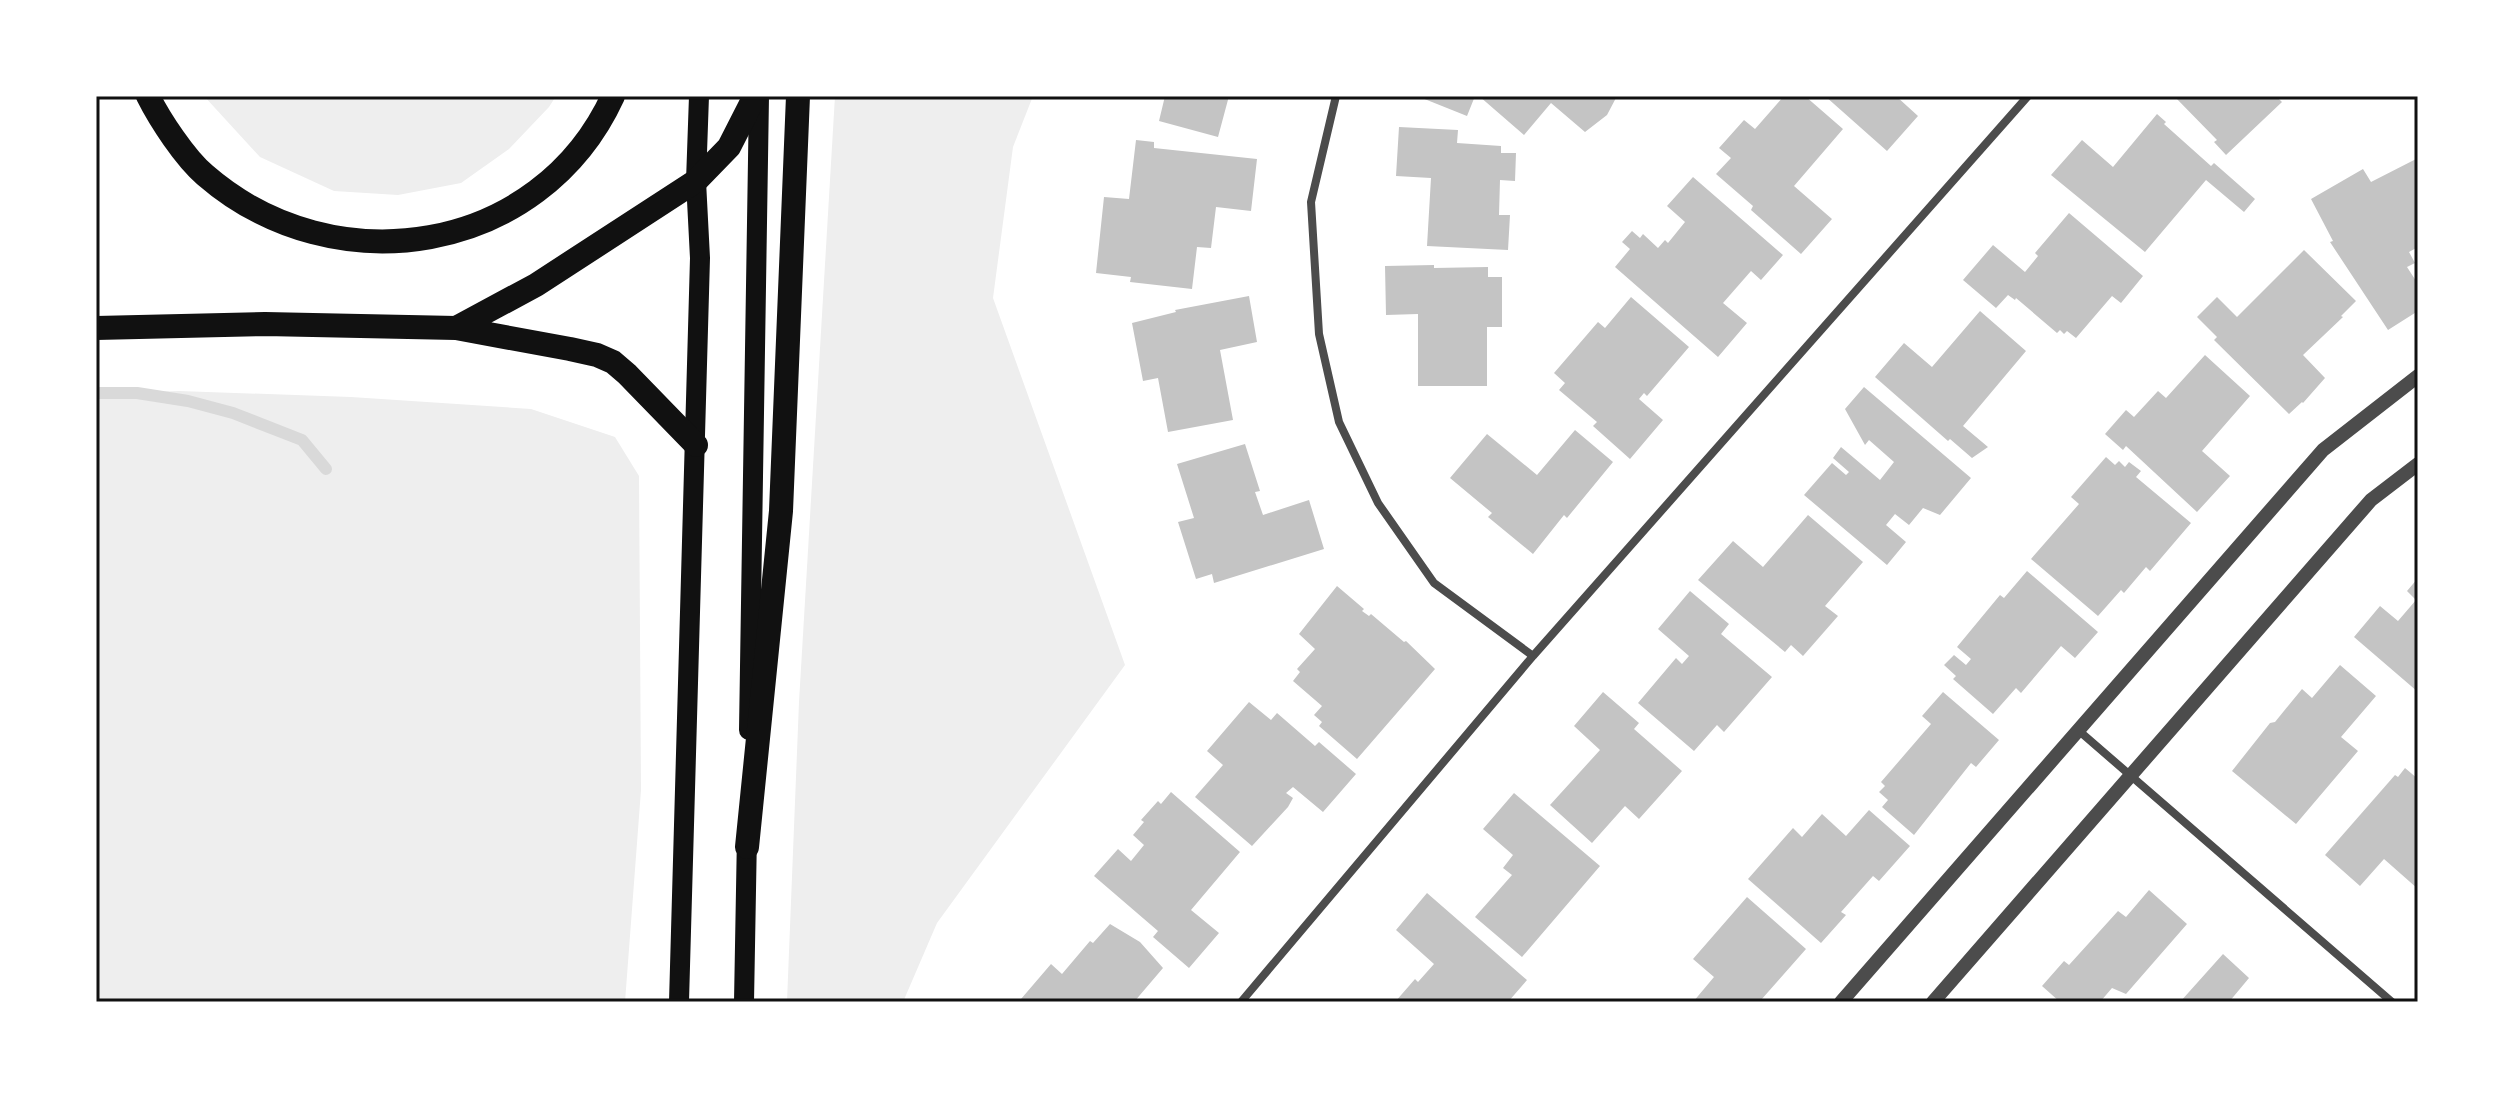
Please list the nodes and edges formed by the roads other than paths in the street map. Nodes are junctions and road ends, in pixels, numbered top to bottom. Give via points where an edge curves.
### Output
1 (148, 96) edge
2 (613, 96) edge
3 (699, 96) edge
4 (757, 96) edge
5 (798, 96) edge
6 (1336, 96) edge
7 (2028, 96) edge
8 (696, 181) junction
9 (96, 328) edge
10 (456, 328) junction
11 (2418, 376) edge
12 (696, 445) junction
13 (2418, 464) edge
14 (1533, 656) junction
15 (2078, 730) junction
16 (2130, 776) junction
17 (747, 847) junction
18 (679, 1002) edge
19 (744, 1002) edge
20 (1241, 1002) edge
21 (1841, 1002) edge
22 (1933, 1002) edge
23 (2392, 1002) edge

1 - 2 highway via 203,174 241,201 323,236 382,243 436,238 489,220 547,184 580,147
3 - 8 main road
4 - 8 highway via 729,147
4 - 17 main road
5 - 17 highway via 781,511
6 - 14 street via 1311,202 1319,334 1339,422 1378,503 1434,583
7 - 14 street
8 - 10 highway via 536,285
8 - 12 main road
9 - 10 highway
10 - 12 highway via 613,362
11 - 15 street via 2323,450
12 - 18 main road
13 - 16 street via 2371,500
14 - 20 street
15 - 16 street
15 - 21 street
16 - 22 street
16 - 23 street
17 - 19 main road

